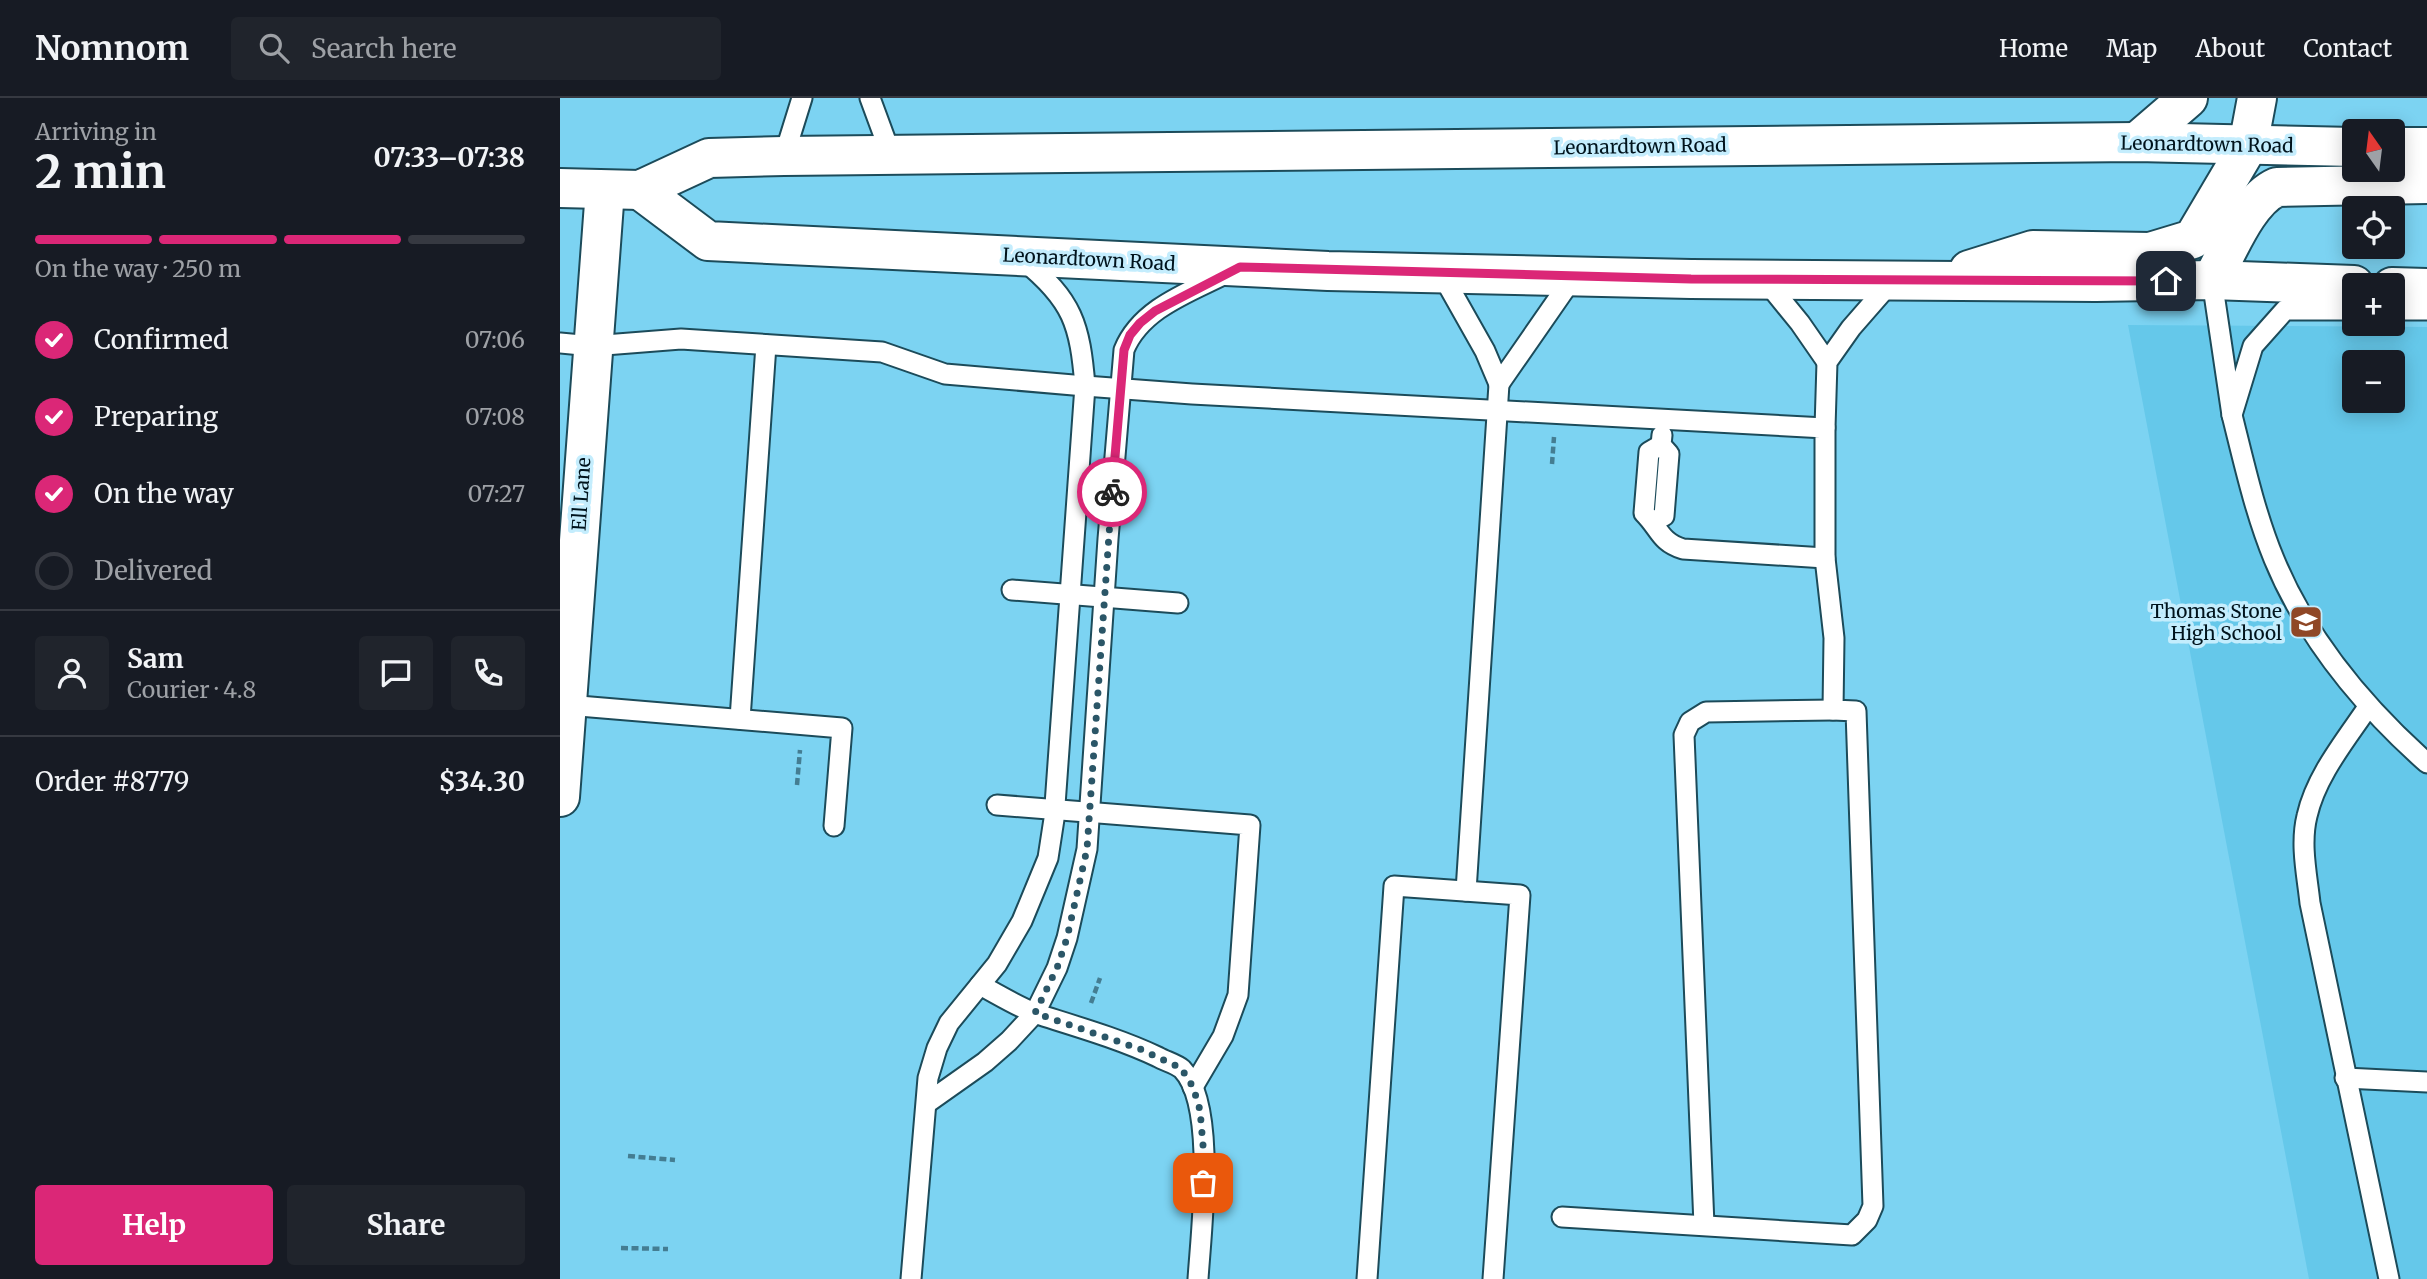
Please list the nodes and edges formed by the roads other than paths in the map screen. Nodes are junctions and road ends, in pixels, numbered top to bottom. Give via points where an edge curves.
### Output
1 (802, 98) edge
2 (870, 98) edge
3 (2188, 98) edge
4 (2257, 98) edge
5 (2137, 142) junction
6 (2248, 146) junction
7 (2342, 146) edge
8 (2405, 147) edge
9 (2427, 147) edge
10 (891, 155) junction
11 (784, 156) junction
12 (2427, 184) edge
13 (560, 188) edge
14 (622, 190) junction
15 (1017, 255) junction
16 (1240, 267) junction
17 (1441, 274) junction
18 (1574, 276) junction
19 (1765, 279) junction
20 (1893, 280) junction
21 (2212, 280) junction
22 (1932, 281) junction
23 (2342, 285) edge
24 (2405, 287) edge
25 (2427, 288) edge
26 (2342, 310) edge
27 (2405, 310) edge
28 (2427, 310) edge
29 (576, 344) edge
30 (766, 345) junction
31 (1827, 362) junction
32 (1499, 384) junction
33 (1085, 386) junction
34 (1121, 389) junction
35 (1498, 410) junction
36 (2232, 415) junction
37 (1663, 420) junction
38 (1825, 428) junction
39 (1825, 558) junction
40 (1012, 590) dead end
41 (1068, 593) junction
42 (1104, 597) junction
43 (1178, 603) dead end
44 (567, 705) junction
45 (2368, 707) junction
46 (1833, 710) junction
47 (740, 719) junction
48 (2427, 763) edge
49 (560, 797) edge
50 (997, 805) dead end
51 (1054, 809) junction
52 (1089, 812) junction
53 (834, 826) dead end
54 (1466, 891) junction
55 (980, 985) junction
56 (1035, 1013) junction
57 (2346, 1078) junction
58 (2427, 1082) edge
59 (1193, 1087) junction
60 (927, 1103) junction
61 (1562, 1217) dead end
62 (1704, 1225) junction
63 (911, 1279) edge
64 (1198, 1279) edge
65 (1367, 1279) edge
66 (1493, 1279) edge
67 (2389, 1279) edge

1 - 11 lane
2 - 10 lane
3 - 5 main road
4 - 6 main road
5 - 6 main road, Leonardtown Road
5 - 10 main road, Leonardtown Road
6 - 7 main road, Leonardtown Road
6 - 22 main road via 2193,239 2150,252 2033,250
8 - 9 main road
10 - 11 main road, Leonardtown Road
11 - 14 main road, Leonardtown Road via 709,158
12 - 21 main road via 2277,187 2267,191 2252,207
13 - 14 main road, Leonardtown Road
14 - 15 main road, Leonardtown Road via 708,240
14 - 29 main road, Ell Lane
15 - 16 main road, Leonardtown Road
15 - 33 lane via 1061,296 1075,322
16 - 17 main road, Leonardtown Road
16 - 34 lane via 1140,323 1124,350
17 - 18 main road, Leonardtown Road
17 - 32 lane
18 - 19 main road, Leonardtown Road
18 - 32 lane
19 - 20 main road, Leonardtown Road
19 - 31 lane
20 - 22 main road, Leonardtown Road
20 - 31 lane
21 - 22 main road, Leonardtown Road
21 - 23 main road, Leonardtown Road
21 - 36 lane
24 - 25 main road
26 - 36 lane via 2285,310 2253,346
27 - 28 lane
29 - 30 lane via 681,339
29 - 44 main road, Ell Lane
30 - 33 lane via 881,352 946,374
30 - 47 lane
31 - 38 lane
32 - 35 lane
33 - 34 lane
33 - 41 lane
34 - 35 lane
34 - 42 lane
35 - 37 lane
35 - 54 lane
36 - 45 lane via 2274,560 2332,662
37 - 38 lane
37 - 39 lane via 1661,445 1649,452 1644,513 1670,545
38 - 39 lane
39 - 46 lane via 1834,638
40 - 41 lane
41 - 42 lane
41 - 51 lane
42 - 43 lane
42 - 52 lane
44 - 47 lane
44 - 49 main road, Ell Lane
45 - 48 lane
45 - 57 lane via 2315,791 2306,817 2304,846 2310,903
46 - 62 lane via 1706,712 1690,722 1684,735
46 - 62 lane via 1856,711 1873,1206 1852,1235
47 - 53 lane via 842,727
50 - 51 lane
51 - 52 lane
51 - 55 lane via 1048,858 1038,884 997,964
52 - 56 lane via 1087,849 1067,938
52 - 59 lane via 1250,825 1238,995 1223,1036
54 - 65 lane via 1394,886
54 - 66 lane via 1520,895
55 - 56 lane
55 - 60 lane via 949,1023 937,1048
56 - 59 lane via 1181,1068
56 - 60 lane via 1010,1041
57 - 58 lane
57 - 67 lane
59 - 64 lane via 1203,1145
60 - 63 lane
61 - 62 lane

